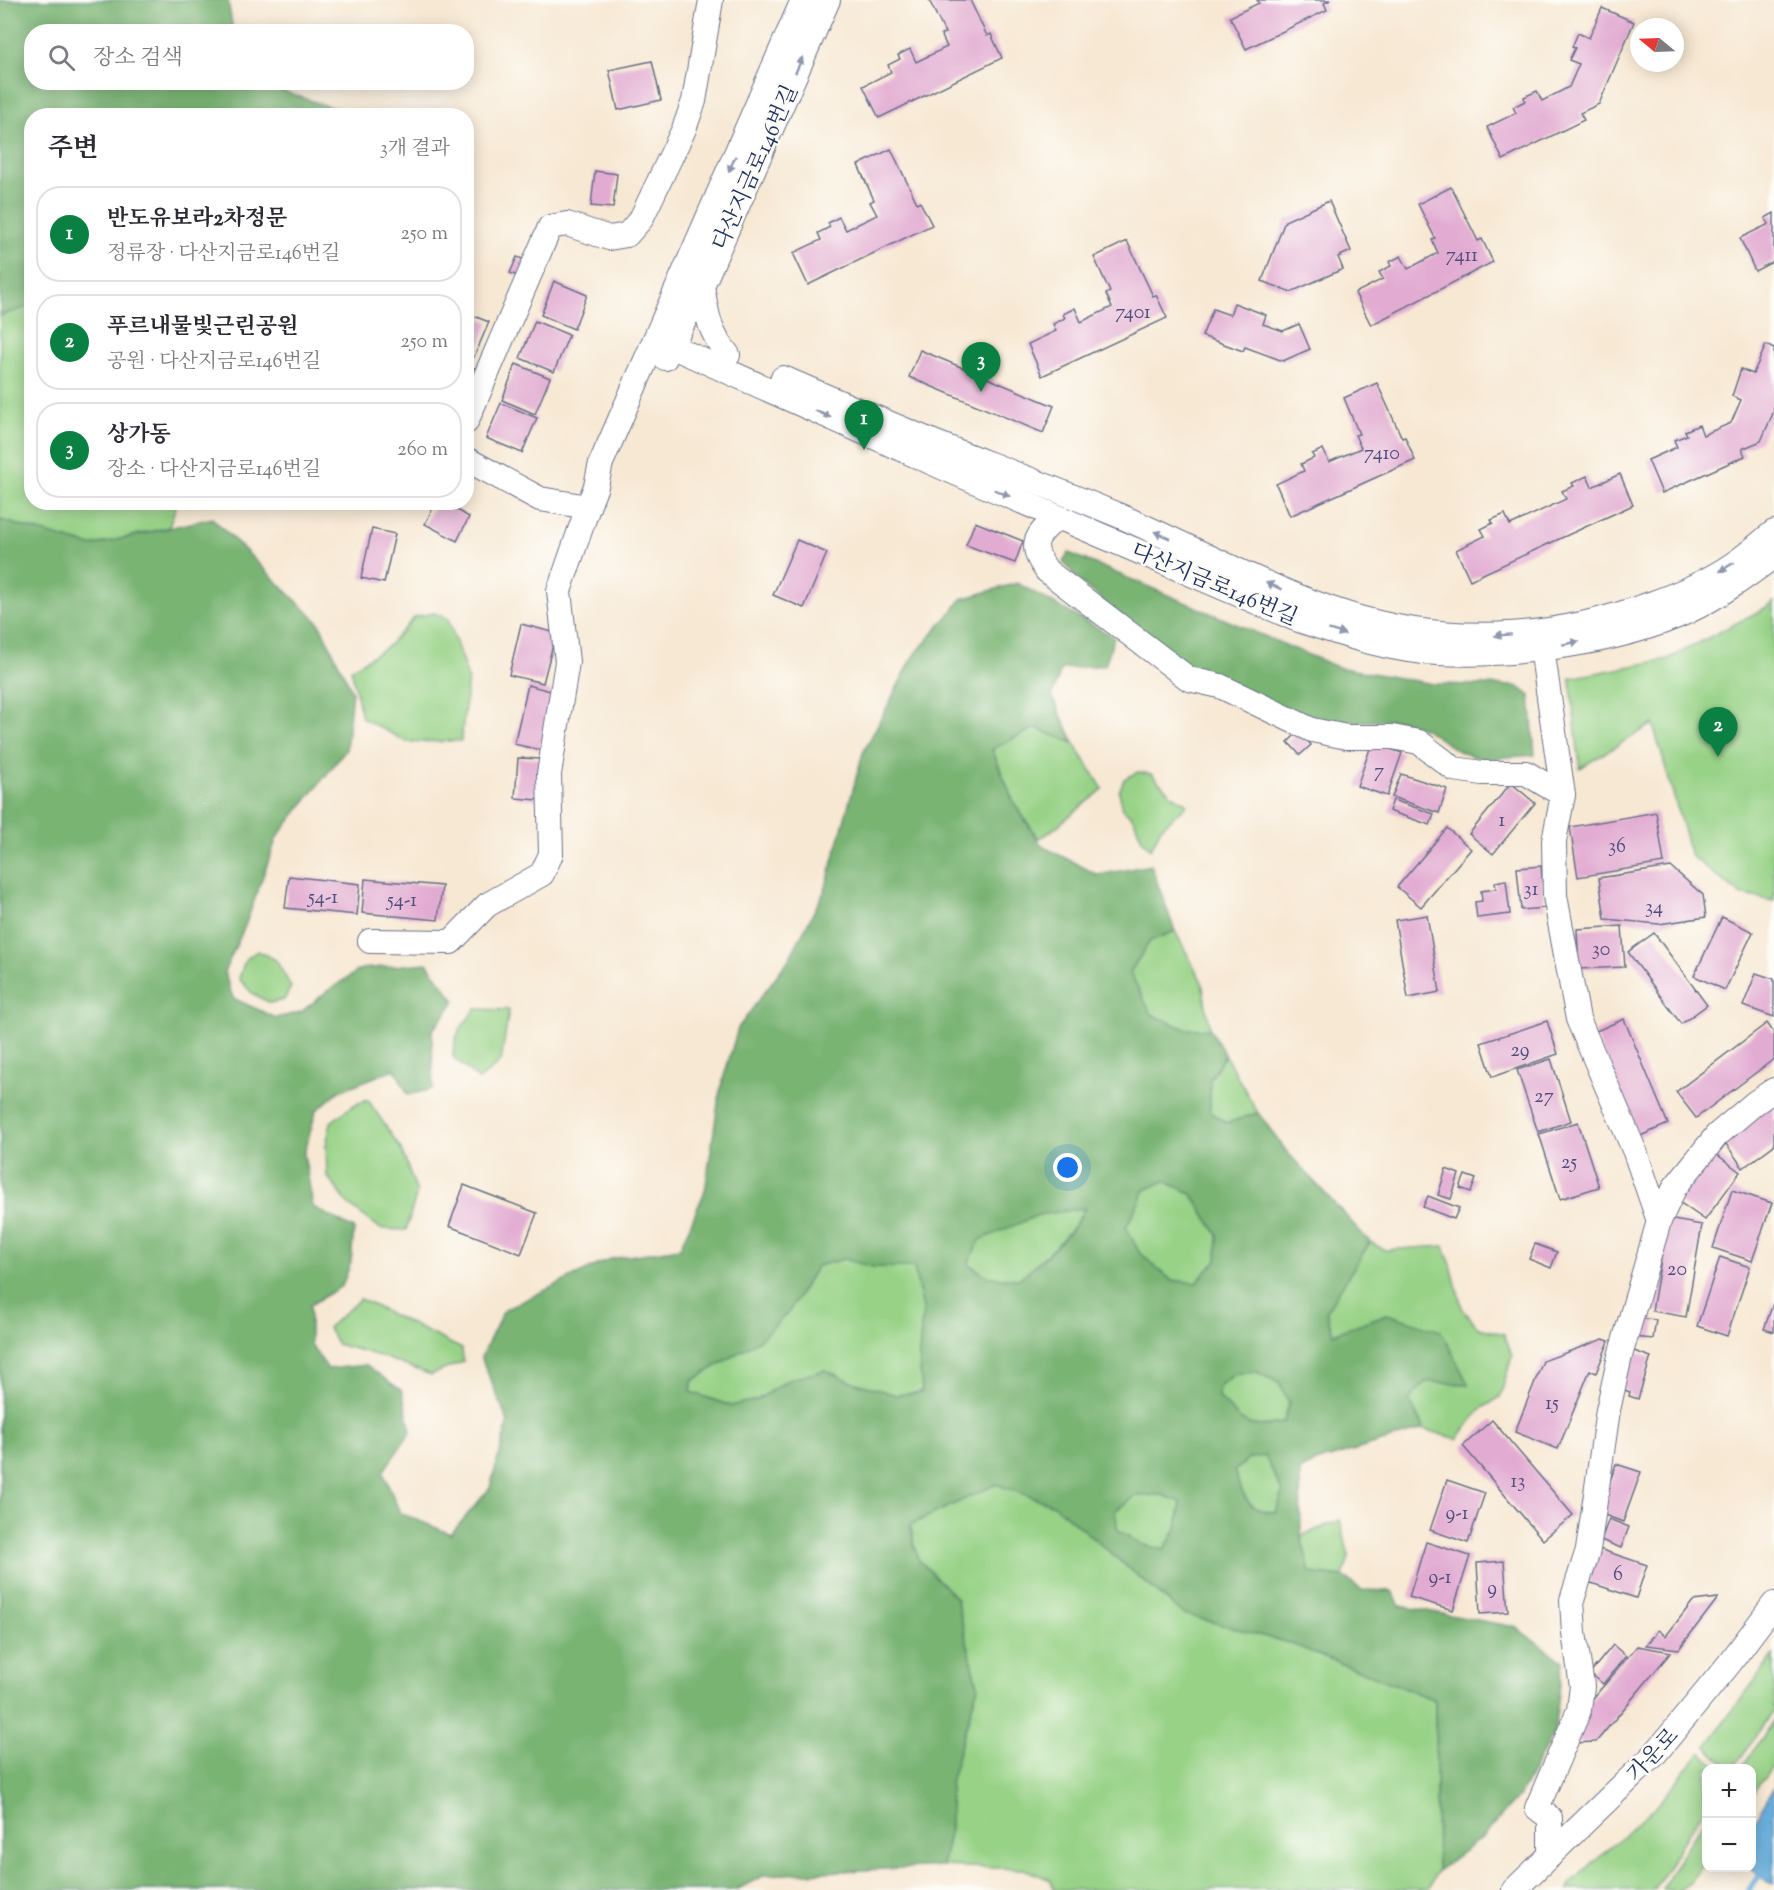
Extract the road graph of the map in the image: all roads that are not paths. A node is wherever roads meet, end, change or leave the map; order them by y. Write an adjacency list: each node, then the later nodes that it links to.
1 (711, 0): 7 (street)
2 (803, 0): 5 (street, 다산지금로146번길, one-way to 5)
3 (828, 0): 4 (street, 다산지금로146번길, one-way to 3)
4 (702, 286): 5 (street, 다산지금로146번길); 6 (street)
5 (667, 336): 6 (street, 다산지금로146번길); 9 (street, 다산지금로146번길); 10 (street, 다산지금로146번길, one-way to 10)
6 (728, 355): 13 (street, 다산지금로146번길, one-way to 6)
7 (474, 403)
8 (474, 463): 9 (street)
9 (592, 496): 15 (street, 다산지금로146번길)
10 (1058, 517): 13 (street, 다산지금로146번길, one-way to 13); 14 (street)
11 (1774, 532): 13 (street, 다산지금로146번길, one-way to 13)
12 (1774, 556): 13 (street, 다산지금로146번길, one-way to 12)
13 (1541, 640): 14 (street)
14 (1563, 795): 17 (street)
15 (370, 941)
16 (1774, 1090): 17 (street)
17 (1659, 1221): 19 (street)
18 (1774, 1604): 19 (street, 가운로)
19 (1550, 1856): 20 (street, 가운로)
20 (1514, 1890)

